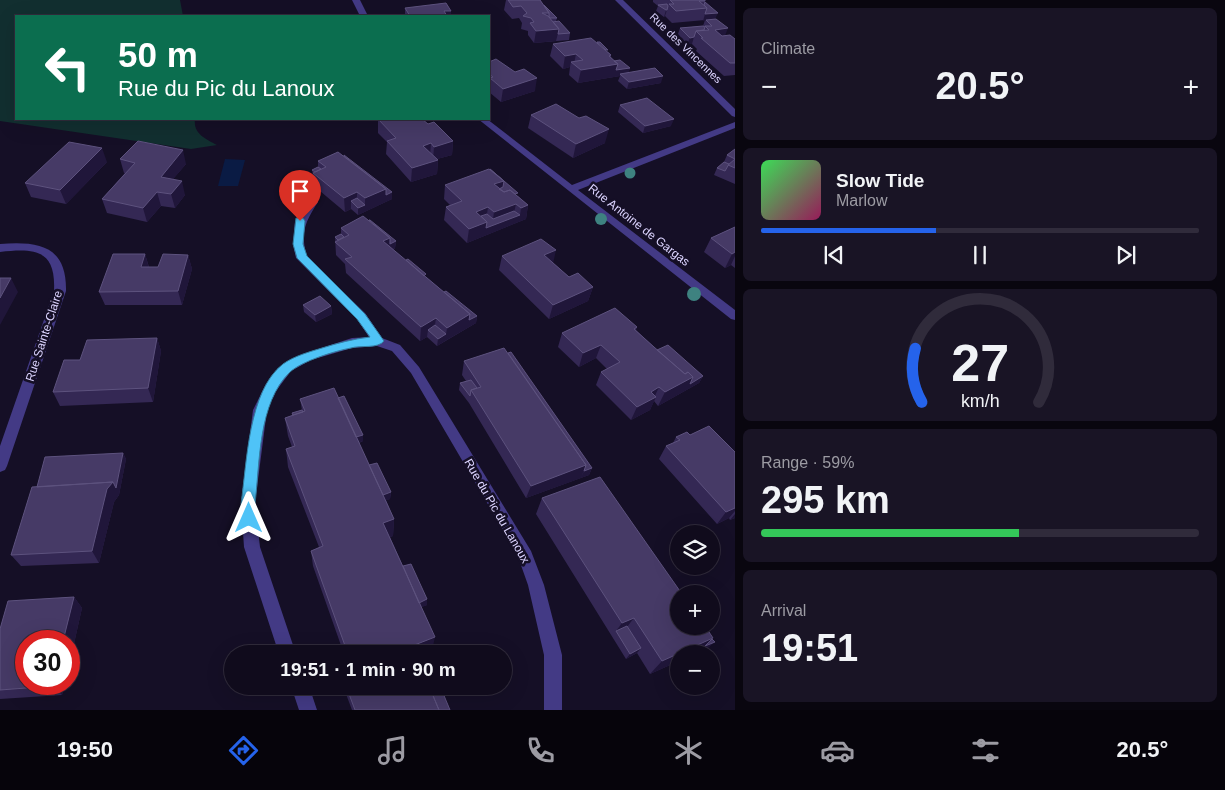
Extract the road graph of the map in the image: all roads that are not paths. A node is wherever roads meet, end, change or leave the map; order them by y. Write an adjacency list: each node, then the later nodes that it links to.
1 (356, 0): 3 (street)
2 (619, 0): 4 (street, Rue des Vincennes)
3 (364, 15)
4 (735, 114)
5 (483, 120): 7 (street)
6 (735, 126): 7 (street, Rue Antoine de Gargas)
7 (571, 189): 10 (street, Rue Antoine de Gargas)
8 (313, 202): 11 (street, Rue du Pic du Lanoux)
9 (0, 248): 12 (street, Rue Sainte-Claire)
10 (735, 316)
11 (378, 341): 13 (street); 16 (street, Rue du Pic du Lanoux)
12 (0, 466)
13 (285, 645)
14 (303, 695): 15 (street)
15 (308, 710)
16 (553, 710)

